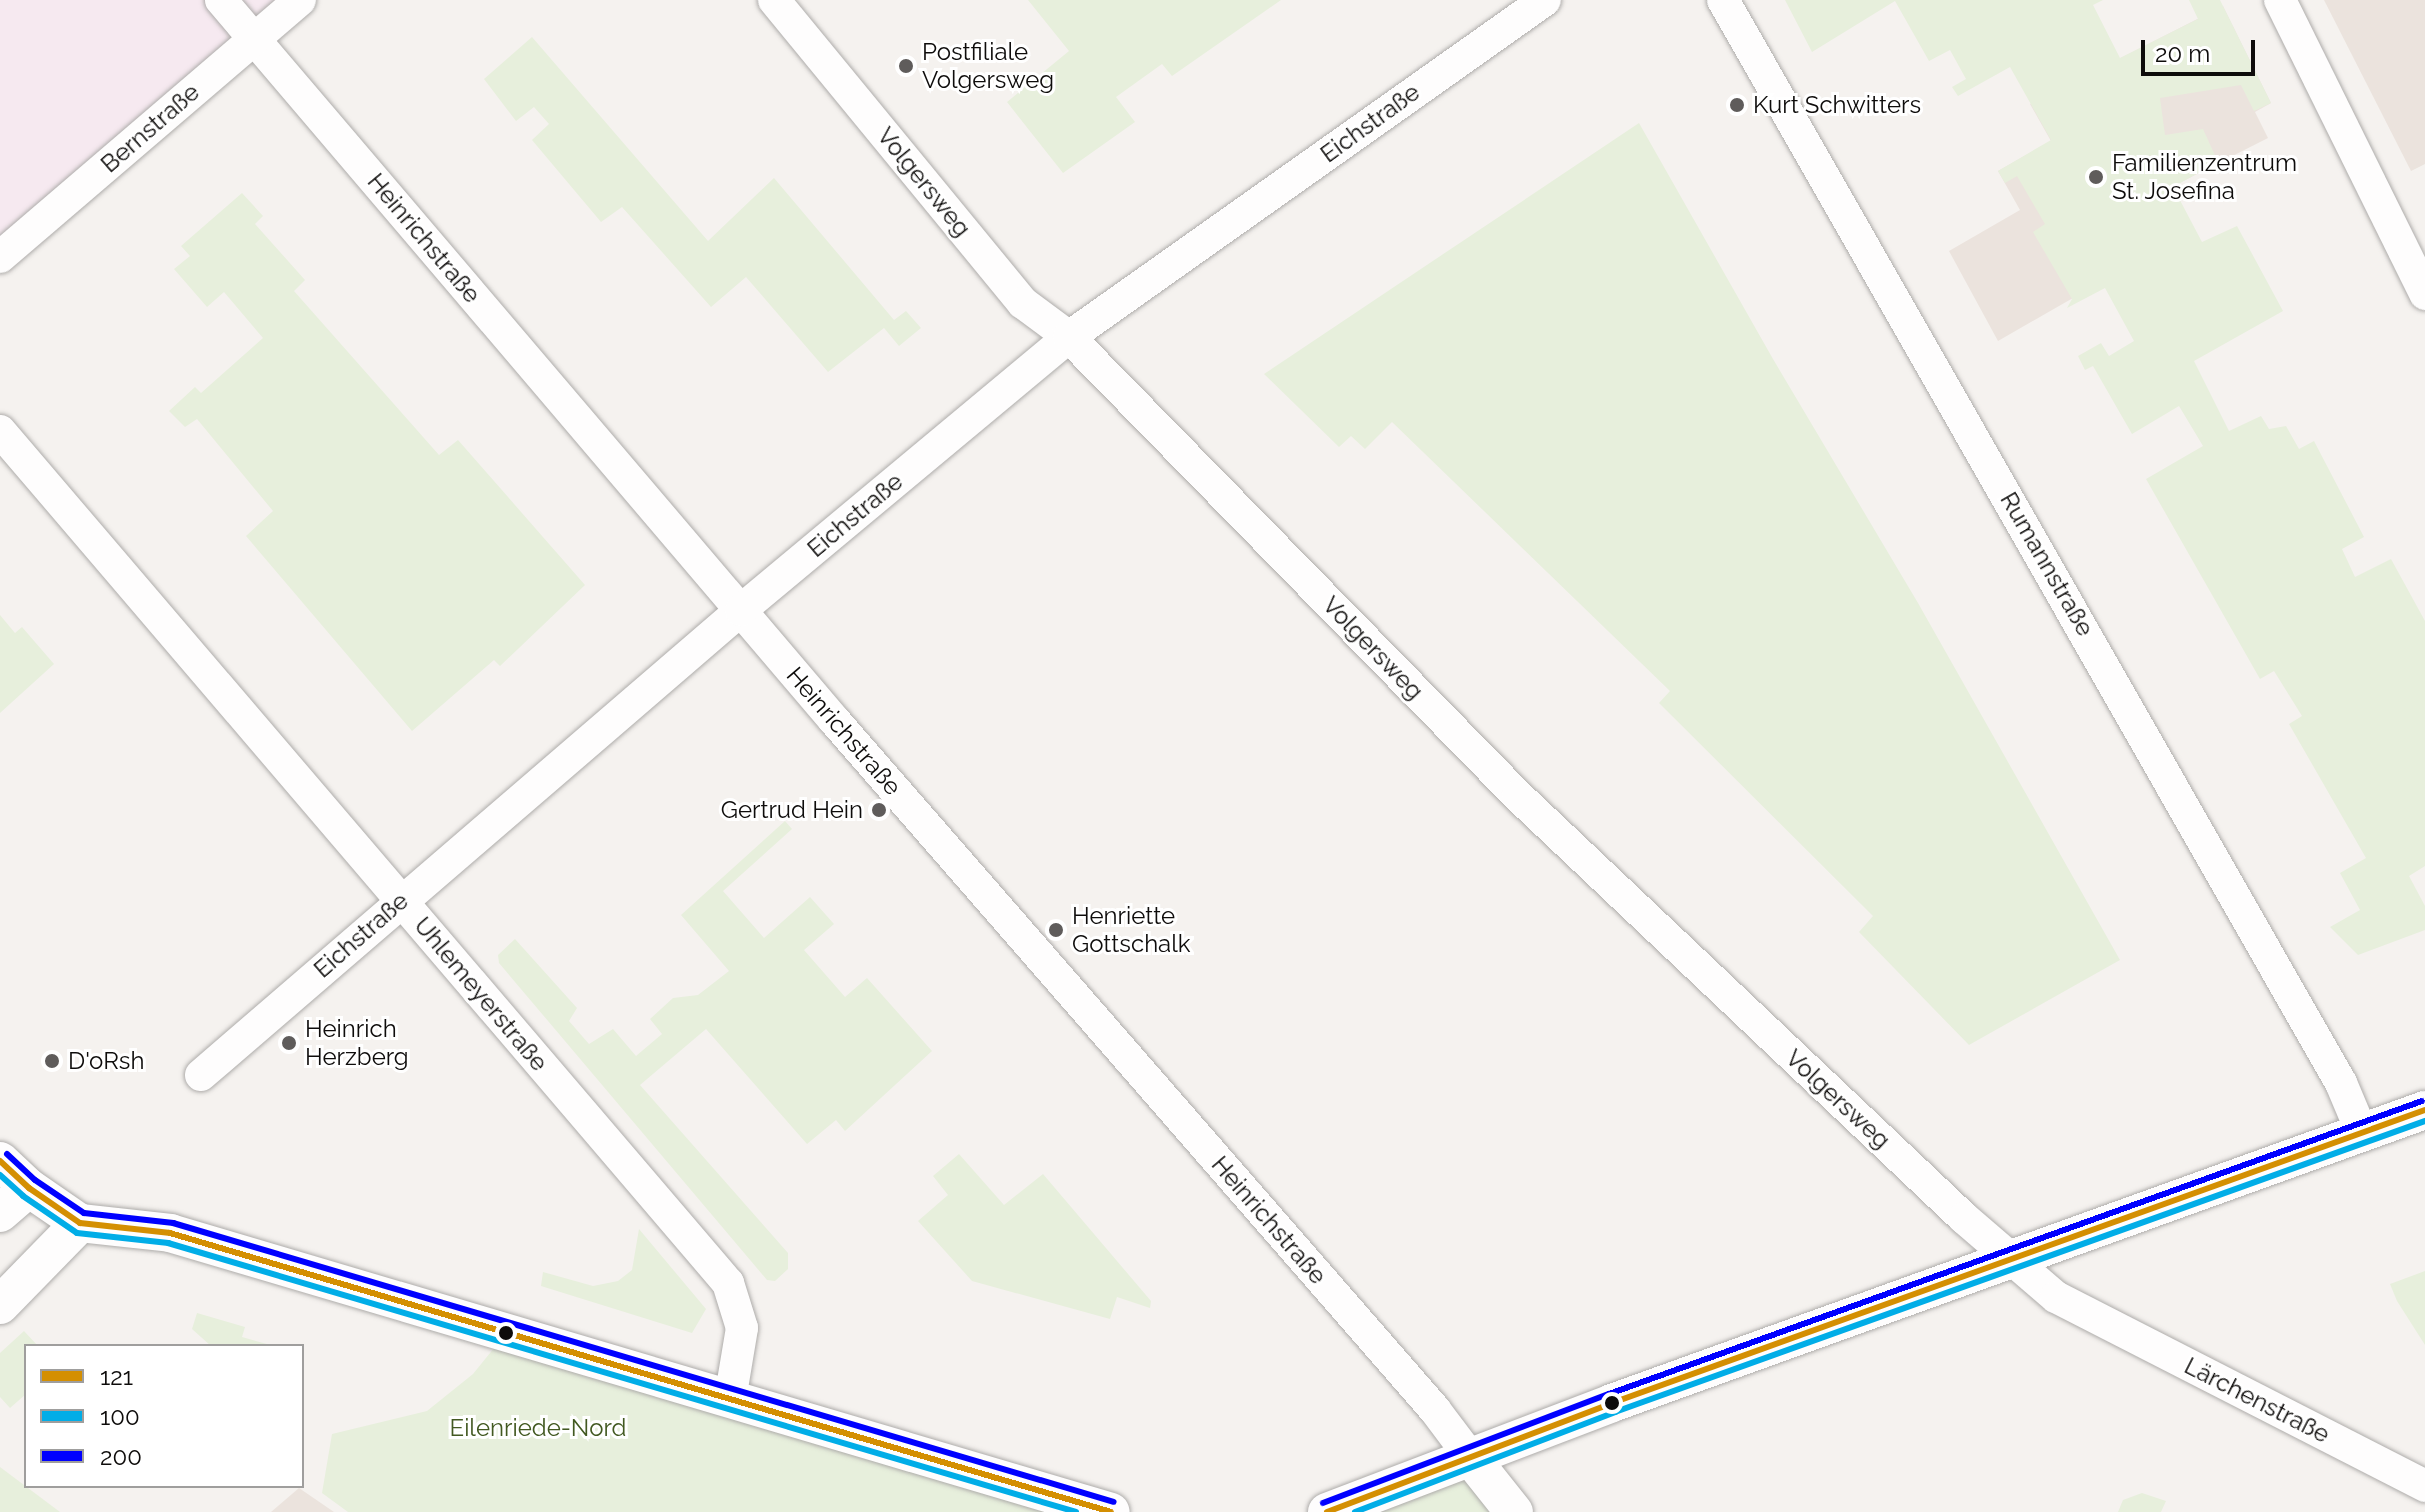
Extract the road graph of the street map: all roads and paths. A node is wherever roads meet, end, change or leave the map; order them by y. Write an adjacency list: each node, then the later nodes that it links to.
1 (221, 0): 7 (street, Heinrichstraße)
2 (300, 0): 7 (street, Bernstraße)
3 (774, 0): 10 (street, Volgersweg)
4 (1545, 0): 10 (street, Eichstraße)
5 (1723, 0): 16 (street, Rumannstraße)
6 (2280, 0): 9 (street)
7 (255, 39): 8 (street, Bernstraße); 12 (street, Heinrichstraße)
8 (0, 257)
9 (2425, 294)
10 (1069, 337): 12 (street, Eichstraße); 21 (street, Volgersweg)
11 (0, 431): 13 (street, Uhlemeyerstraße)
12 (741, 610): 13 (street, Eichstraße); 24 (street, Heinrichstraße)
13 (401, 900): 14 (street, Eichstraße); 23 (street, Uhlemeyerstraße)
14 (201, 1075)
15 (2425, 1110): 16 (street)
16 (2362, 1133): 21 (street)
17 (0, 1161): 18 (street)
18 (29, 1188): 19 (street); 20 (street)
19 (0, 1213)
20 (80, 1223): 22 (street); 23 (street)
21 (2012, 1258): 24 (street); 25 (street, Lärchenstraße)
22 (0, 1305)
23 (730, 1400): 26 (street)
24 (1471, 1458): 27 (street); 28 (street)
25 (2425, 1486)
26 (1111, 1512)
27 (1327, 1512)
28 (1514, 1512)

